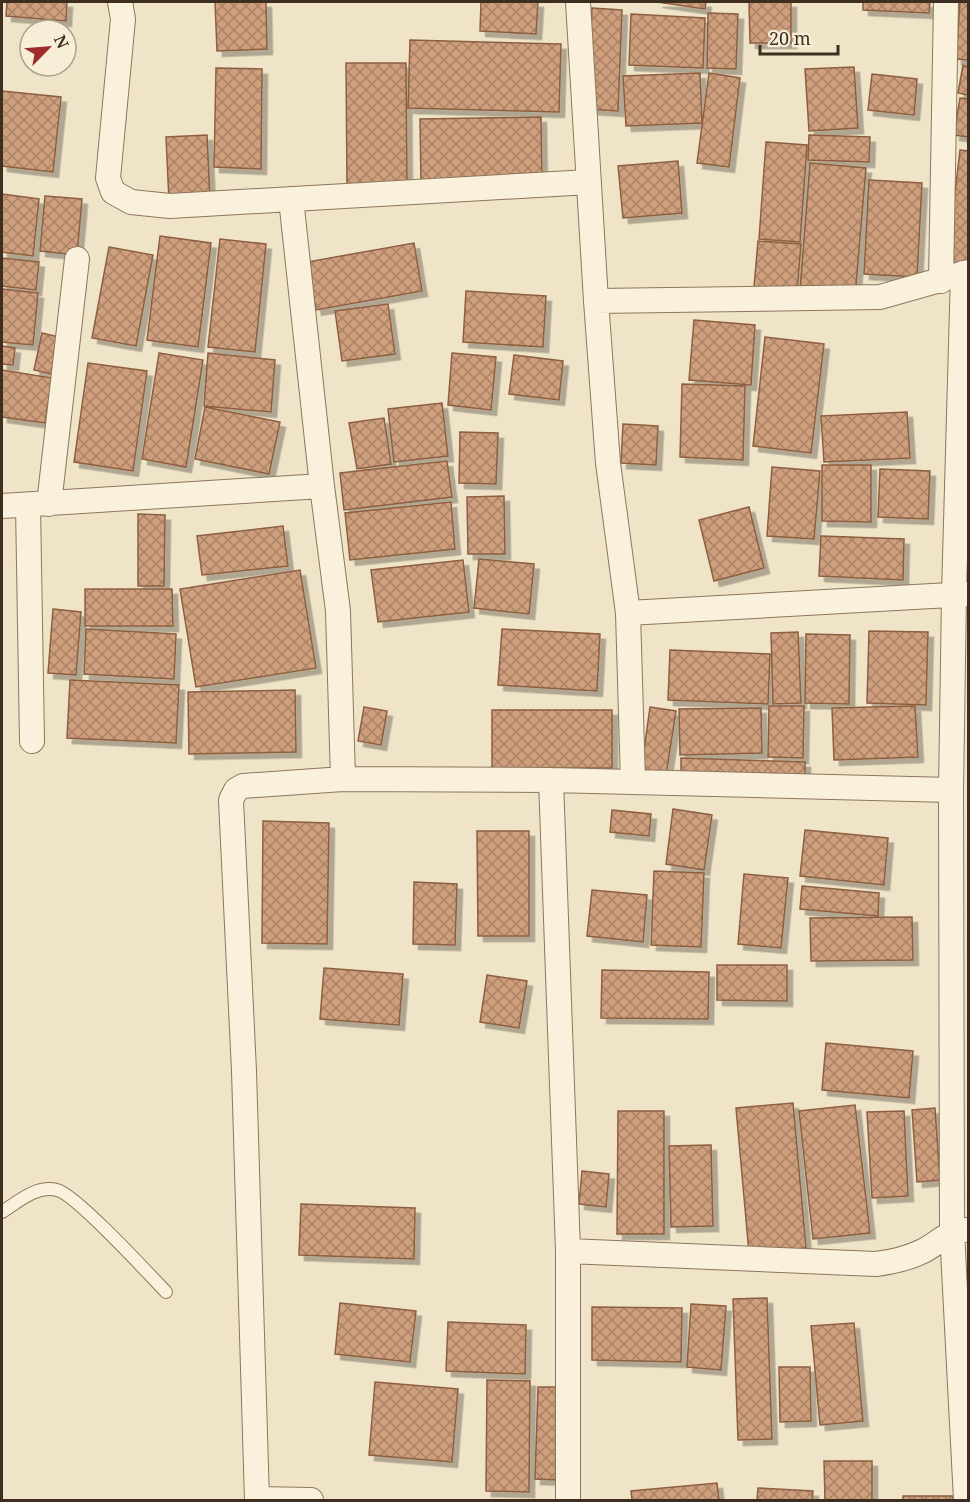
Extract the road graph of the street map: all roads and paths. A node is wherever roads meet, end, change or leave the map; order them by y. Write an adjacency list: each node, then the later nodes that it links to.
1 (120, 2): 5 (street)
2 (578, 2): 4 (street)
3 (946, 2): 7 (street)
4 (589, 182): 5 (street); 8 (street)
5 (291, 199): 9 (street)
6 (77, 259): 10 (street)
7 (958, 275): 8 (street); 12 (street)
8 (596, 301): 13 (street)
9 (322, 486): 10 (street); 15 (street)
10 (39, 505): 11 (street); 14 (street)
11 (2, 506)
12 (961, 594): 13 (street); 18 (street)
13 (628, 613): 17 (street)
14 (32, 741)
15 (343, 779): 16 (street); 24 (street)
16 (551, 780): 17 (street); 22 (street)
17 (633, 782): 18 (street)
18 (951, 790): 19 (street)
19 (960, 914): 21 (street)
20 (2, 1212): 23 (lane)
21 (960, 1231): 22 (street); 27 (street)
22 (568, 1251): 26 (street)
23 (166, 1292)
24 (257, 1500): 25 (street)
25 (311, 1500)
26 (568, 1500)
27 (966, 1500)

